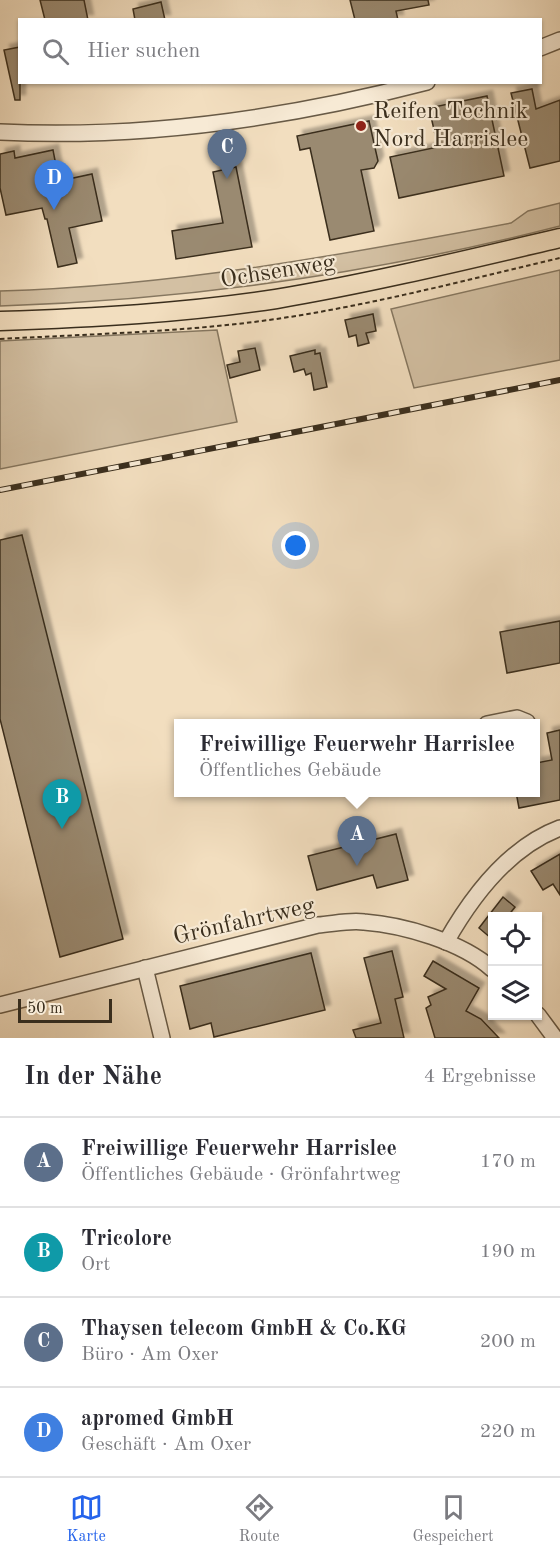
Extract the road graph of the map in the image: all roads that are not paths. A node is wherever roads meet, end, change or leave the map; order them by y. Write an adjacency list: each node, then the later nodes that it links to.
1 (560, 40): 2 (street)
2 (542, 47)
3 (419, 84): 4 (street)
4 (0, 132)
5 (560, 238): 6 (main road, Ochsenweg)
6 (0, 321)
7 (560, 828): 8 (street)
8 (446, 942): 9 (street, Grönfahrtweg); 10 (street, Grönfahrtweg)
9 (488, 967)
10 (145, 968): 11 (street, Grönfahrtweg); 13 (street)
11 (0, 1005)
12 (541, 1020): 14 (street)
13 (162, 1038)
14 (555, 1038)

